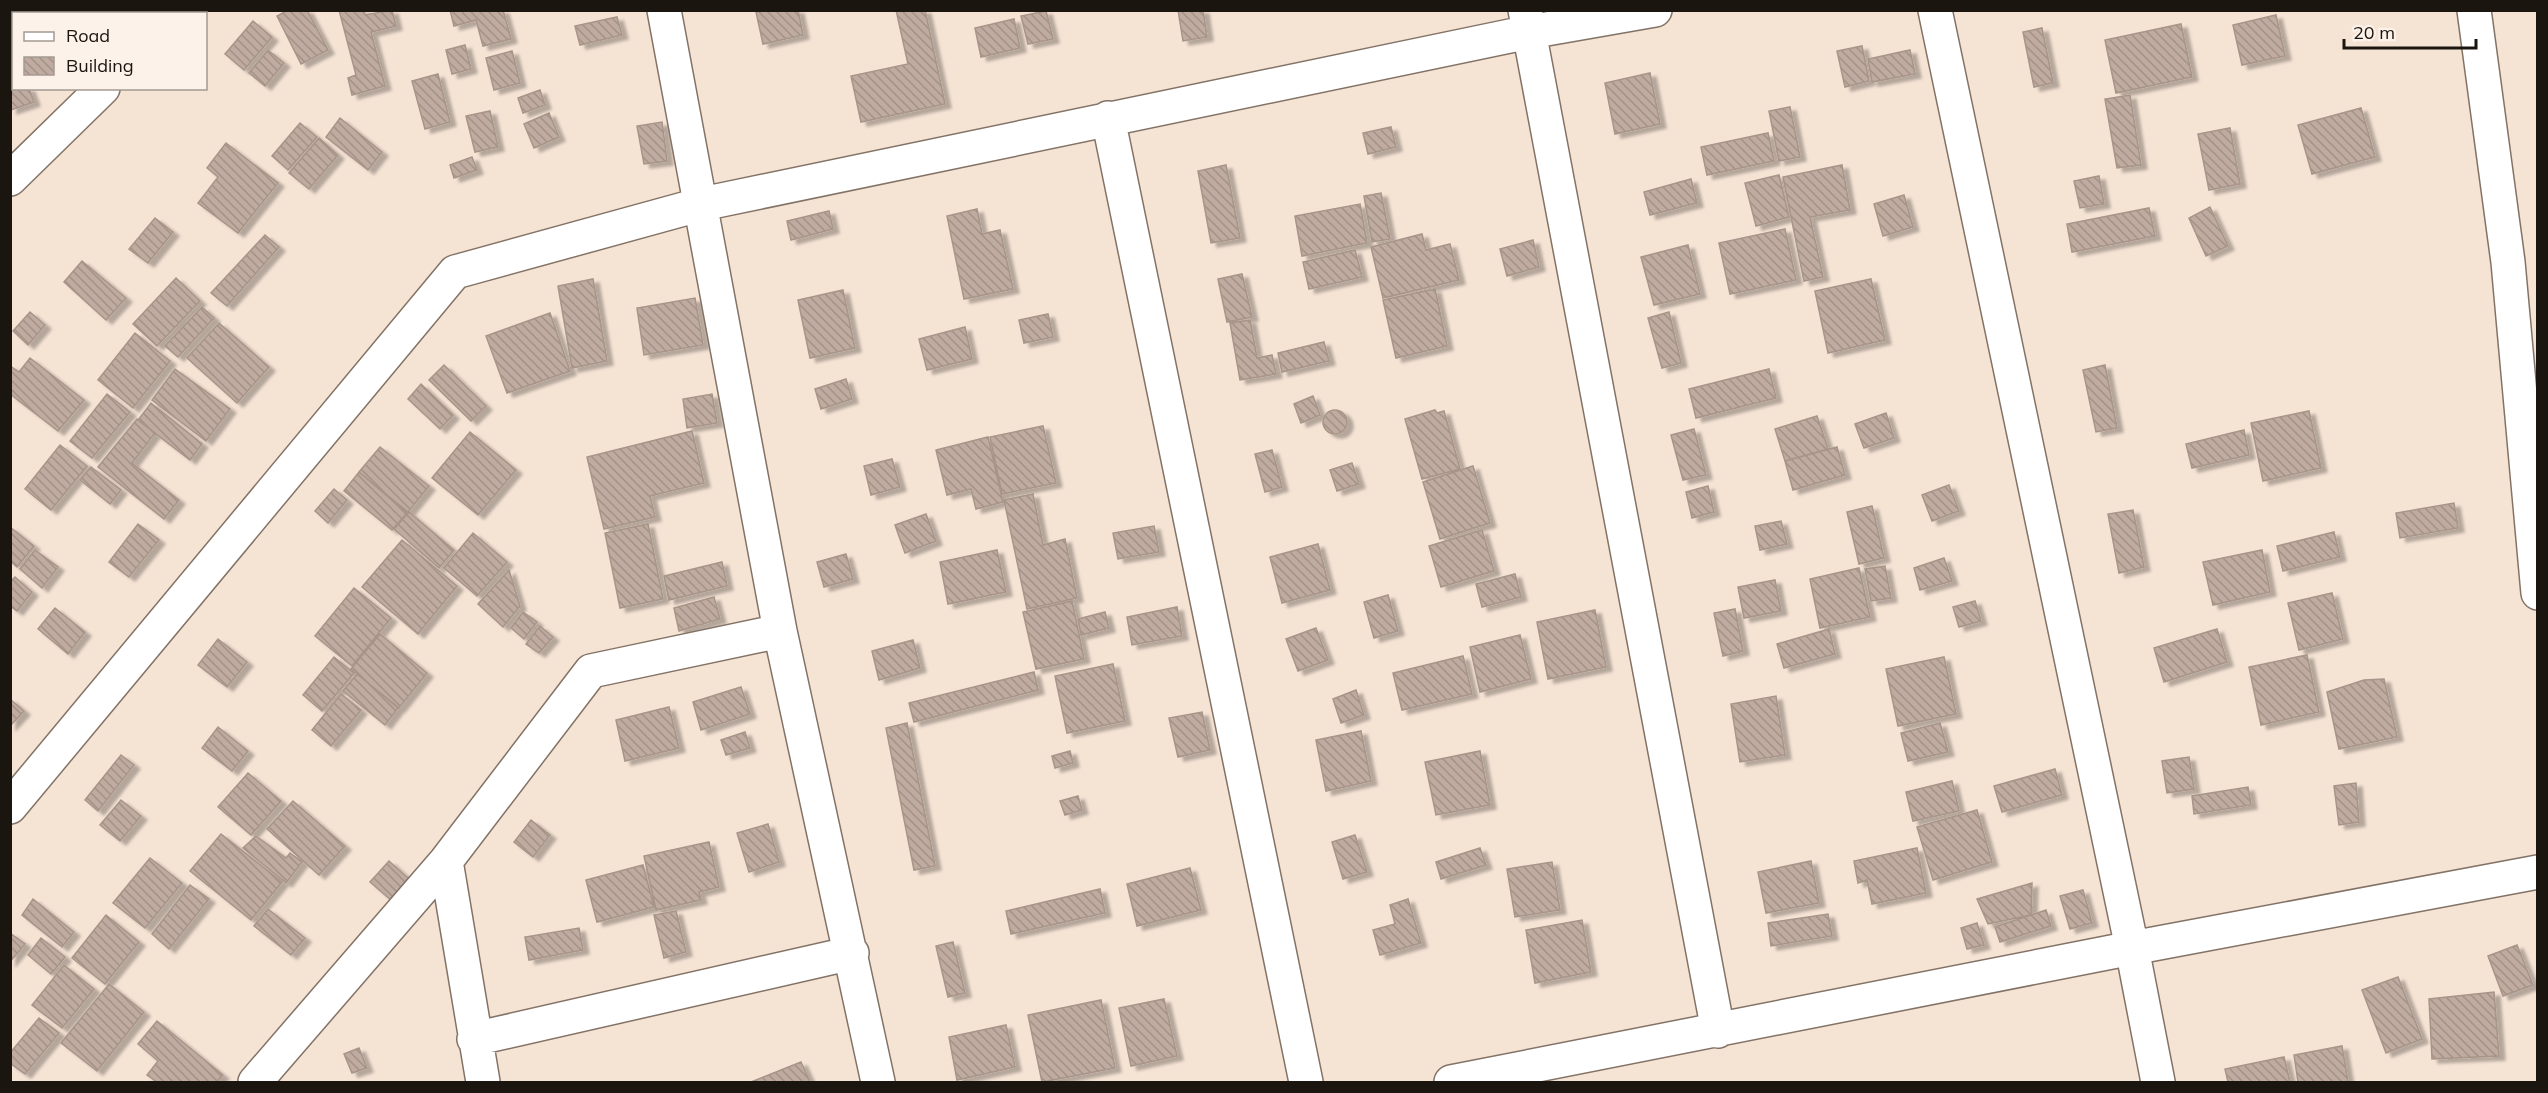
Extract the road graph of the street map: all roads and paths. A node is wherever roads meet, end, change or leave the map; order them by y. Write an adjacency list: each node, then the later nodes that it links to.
1 (664, 10): 9 (street)
2 (1655, 10): 5 (street)
3 (1935, 10): 15 (street)
4 (2474, 10): 10 (street)
5 (1527, 21): 7 (street); 17 (street)
6 (101, 90): 8 (street)
7 (1108, 118): 9 (street); 22 (street)
8 (10, 179)
9 (702, 204): 11 (street); 12 (street)
10 (2538, 593)
11 (780, 632): 13 (street); 16 (street)
12 (10, 807)
13 (446, 861): 18 (street); 19 (street)
14 (2538, 872): 15 (street)
15 (2132, 948): 17 (street); 24 (street)
16 (852, 953): 18 (street); 21 (street)
17 (1718, 1031): 23 (street)
18 (474, 1039): 20 (street)
19 (255, 1083)
20 (483, 1083)
21 (878, 1083)
22 (1306, 1083)
23 (1451, 1083)
24 (2157, 1083)

